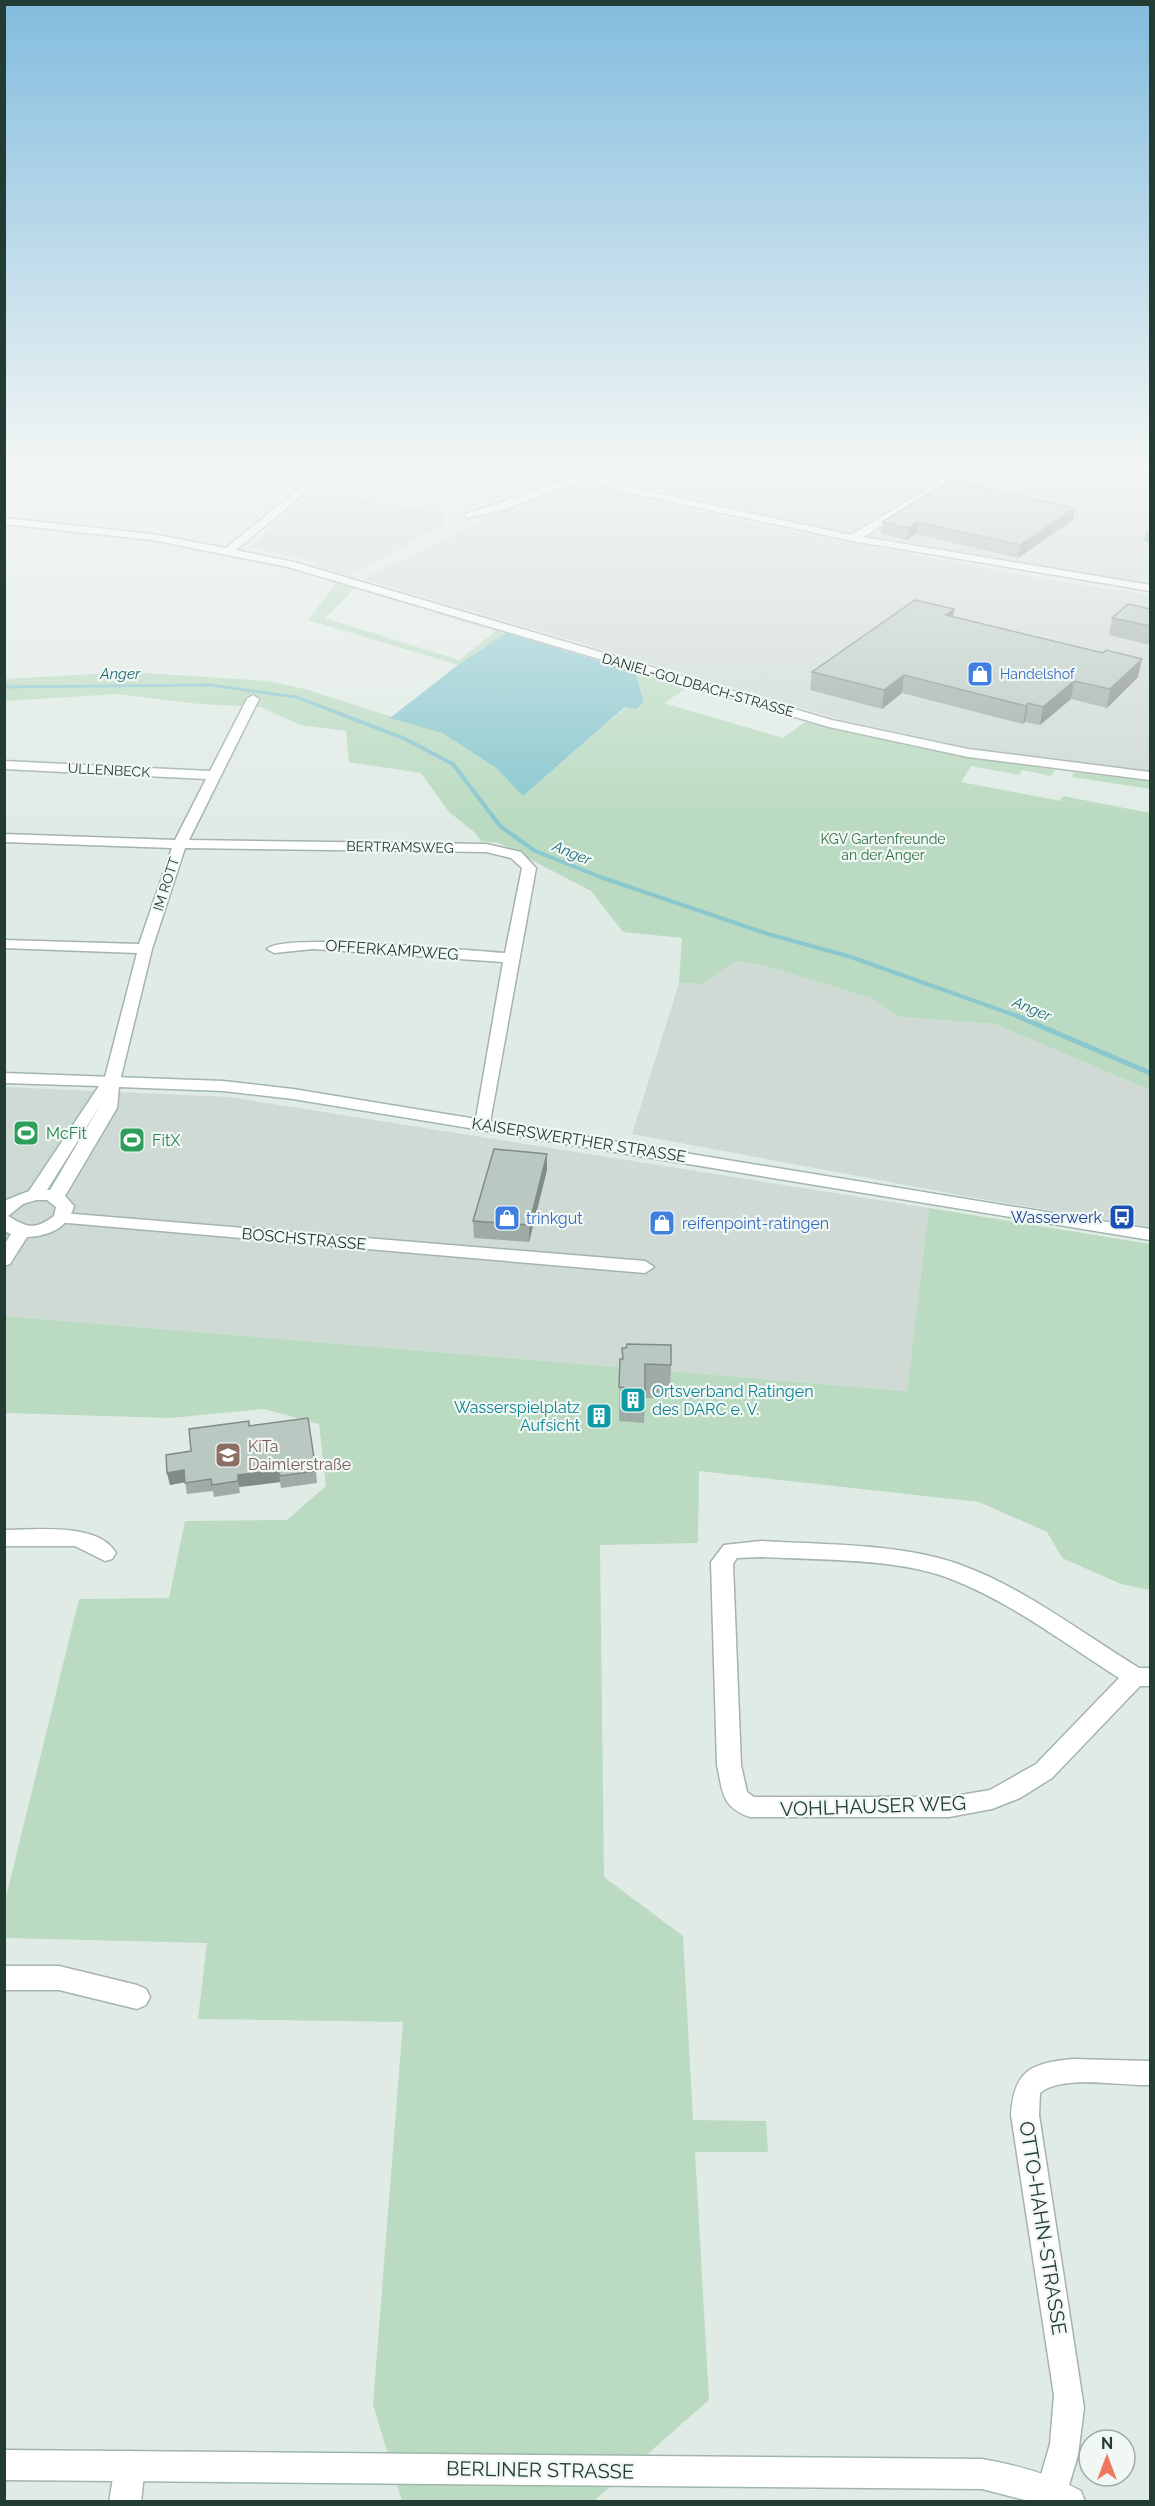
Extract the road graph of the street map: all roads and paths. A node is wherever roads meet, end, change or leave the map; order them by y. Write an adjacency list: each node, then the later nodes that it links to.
1 (371, 586): 5 (street, DANIEL-GOLDBACH-STRASSE)
2 (253, 699): 4 (street, IM ROTT)
3 (4, 765): 4 (street, ULLENBECK)
4 (214, 775): 7 (street, IM ROTT)
5 (1150, 776)
6 (4, 838): 7 (street, BERTRAMSWEG)
7 (180, 844): 9 (street, IM ROTT); 11 (street, BERTRAMSWEG)
8 (4, 944): 9 (street)
9 (144, 949): 13 (street, IM ROTT)
10 (274, 949): 11 (street, OFFERKAMPWEG)
11 (511, 958): 14 (street, BERTRAMSWEG)
12 (4, 1078): 13 (street, KAISERSWERTHER STRASSE)
13 (112, 1081): 14 (street, KAISERSWERTHER STRASSE); 15 (street); 16 (street, IM ROTT)
14 (483, 1124): 21 (street, KAISERSWERTHER STRASSE)
15 (35, 1195): 16 (street); 17 (street)
16 (55, 1197): 18 (street)
17 (4, 1212)
18 (62, 1218): 20 (street); 23 (street, BOSCHSTRASSE)
19 (4, 1221): 20 (street)
20 (22, 1231): 22 (street)
21 (1150, 1235)
22 (4, 1260)
23 (645, 1267)
24 (4, 1538): 25 (street)
25 (105, 1553)
26 (1143, 1677): 26 (street, VOHLHAUSER WEG)
27 (4, 1978): 28 (street)
28 (137, 1997)
29 (1150, 2073): 32 (street, OTTO-HAHN-STRASSE)
30 (4, 2465): 31 (street, BERLINER STRASSE)
31 (130, 2466): 32 (street, BERLINER STRASSE); 33 (street)
32 (1061, 2497)
33 (125, 2502)

